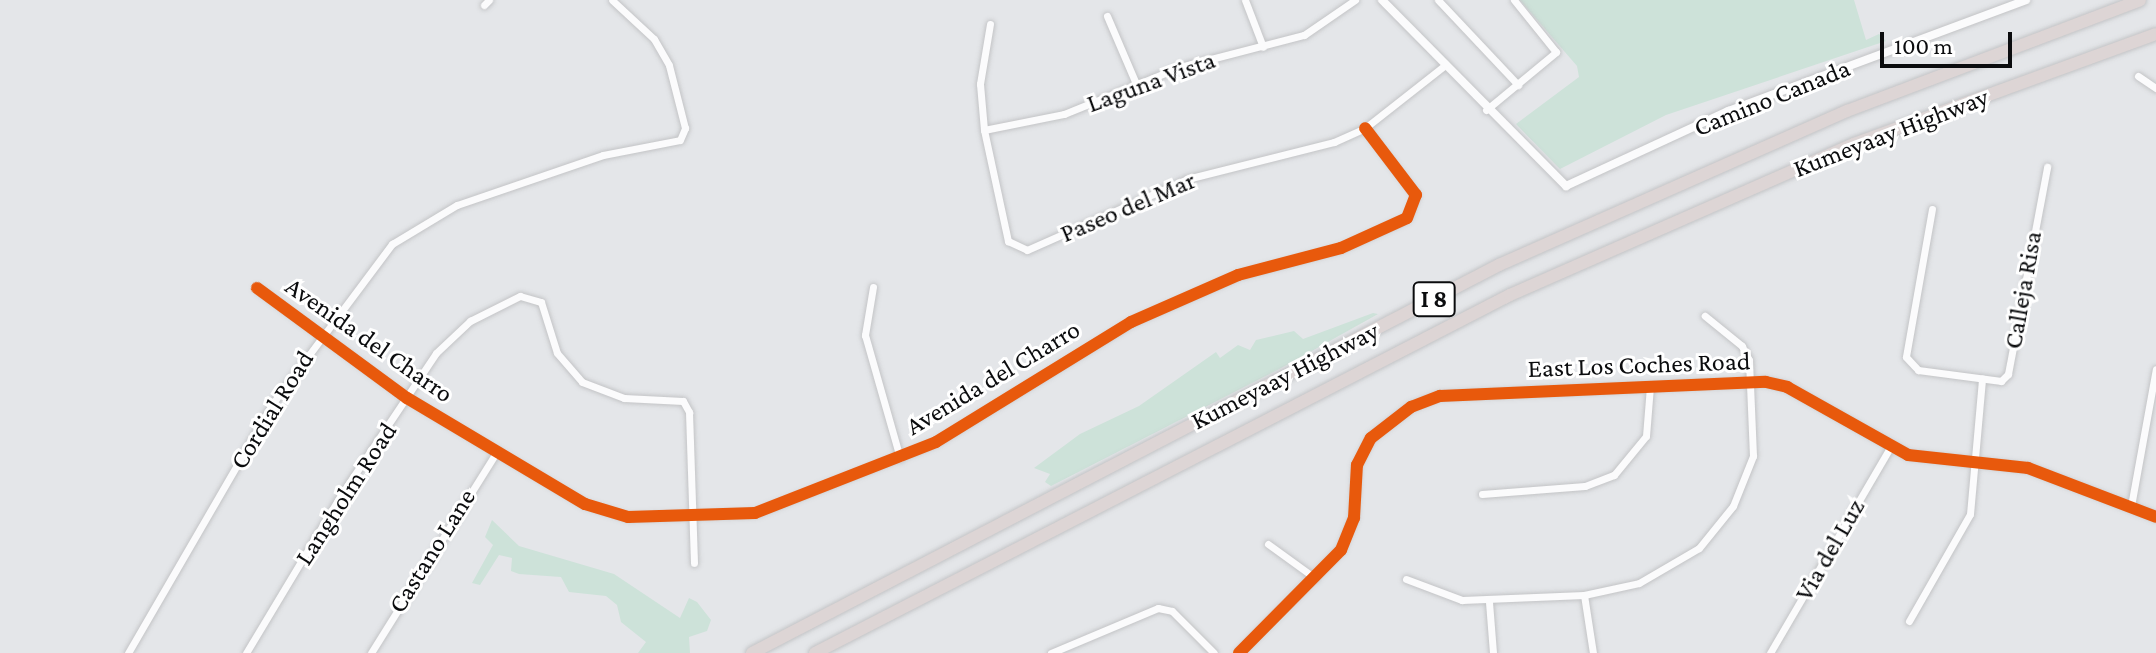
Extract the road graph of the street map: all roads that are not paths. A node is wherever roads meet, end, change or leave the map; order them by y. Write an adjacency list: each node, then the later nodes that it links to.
1 (612, 0): 26 (street, Cordial Road)
2 (1245, 0): 12 (street)
3 (1355, 0): 12 (street, Laguna Vista)
4 (1382, 0): 13 (street)
5 (1438, 0): 15 (street)
6 (1514, 0): 15 (street)
7 (2026, 0): 18 (street, Camino Canada)
8 (2140, 0): 51 (highway, Kumeyaay Highway / I 8)
9 (1107, 16): 16 (street)
10 (990, 24): 20 (street, Paseo del Mar)
11 (2156, 34): 52 (highway, Kumeyaay Highway / I 8)
12 (1263, 47): 16 (street, Laguna Vista)
13 (1445, 65): 18 (street); 19 (street, Paseo del Mar)
14 (2138, 76): 17 (street)
15 (1518, 85): 18 (street)
16 (1137, 86): 20 (street, Laguna Vista)
17 (2156, 88)
18 (1486, 110)
19 (1365, 128): 20 (street, Paseo del Mar); 35 (street, Avenida del Charro)
20 (984, 130)
21 (2047, 167): 28 (street, Calleja Risa)
22 (1932, 209): 28 (street)
23 (873, 287): 35 (street)
24 (257, 288): 26 (street, Avenida del Charro)
25 (1705, 316): 29 (street)
26 (319, 336): 31 (street, Avenida del Charro); 48 (street, Cordial Road)
27 (2156, 369): 32 (street)
28 (1982, 379): 36 (street, Calleja Risa)
29 (1754, 380): 30 (street, East Los Coches Road); 33 (street, East Los Coches Road); 45 (street)
30 (1650, 386): 37 (street); 43 (street, East Los Coches Road)
31 (407, 398): 34 (street, Avenida del Charro); 39 (street, Langholm Road); 49 (street, Langholm Road)
32 (2152, 424): 38 (street)
33 (1890, 448): 36 (street, East Los Coches Road); 58 (street, Via del Luz)
34 (497, 451): 39 (street, Avenida del Charro); 50 (street, Castano Lane)
35 (900, 458): 39 (street, Avenida del Charro)
36 (1975, 461): 38 (street, East Los Coches Road); 47 (street, Calleja Risa)
37 (1482, 494)
38 (2131, 506): 40 (street, East Los Coches Road)
39 (693, 516): 42 (street)
40 (2156, 517)
41 (1268, 544): 43 (street)
42 (694, 563)
43 (1315, 578): 55 (street, East Los Coches Road)
44 (1406, 579): 46 (street)
45 (1584, 595): 46 (street); 57 (street)
46 (1489, 602): 56 (street)
47 (1909, 621)
48 (128, 653)
49 (246, 653)
50 (371, 653)
51 (752, 653)
52 (815, 653)
53 (1051, 653): 54 (street)
54 (1214, 653)
55 (1239, 653)
56 (1493, 653)
57 (1593, 653)
58 (1770, 653)

